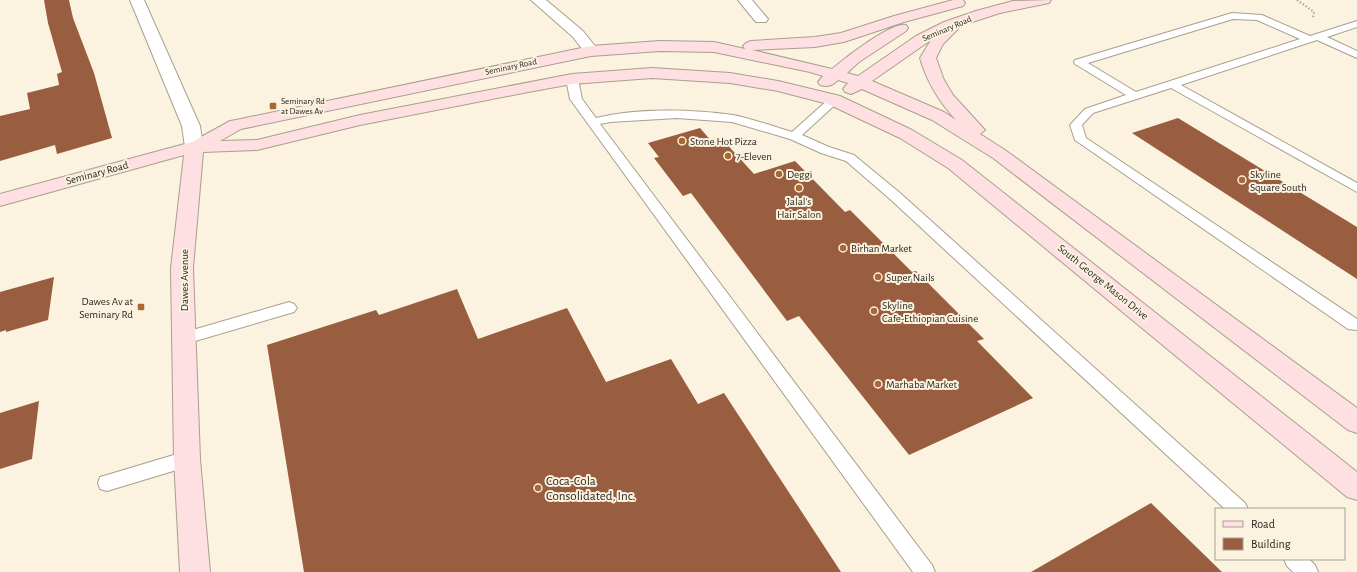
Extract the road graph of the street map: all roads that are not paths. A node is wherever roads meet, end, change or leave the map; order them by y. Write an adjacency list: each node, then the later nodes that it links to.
1 (137, 0): 22 (street, Dawes Avenue)
2 (538, 0): 11 (street)
3 (745, 0): 6 (street)
4 (1044, 0): 7 (main road, Seminary Road)
5 (962, 1): 10 (main road); 13 (main road, Seminary Road)
6 (761, 19)
7 (957, 23): 15 (main road, Seminary Road); 23 (main road)
8 (1357, 24): 9 (lane)
9 (1314, 38): 12 (lane); 16 (lane); 18 (lane)
10 (714, 47): 11 (main road, Seminary Road); 13 (main road, Seminary Road)
11 (591, 51): 22 (main road, Seminary Road)
12 (1357, 55)
13 (834, 74): 15 (main road, Seminary Road); 17 (main road, Seminary Road)
14 (572, 78): 17 (main road, Seminary Road); 20 (lane); 22 (main road, Seminary Road)
15 (861, 82): 19 (main road, Seminary Road); 23 (main road)
16 (1172, 84): 18 (lane); 24 (lane)
17 (811, 95): 19 (main road, Seminary Road)
18 (1135, 96): 27 (lane)
19 (834, 100): 21 (lane); 32 (main road, South George Mason Drive)
20 (593, 122): 21 (lane); 36 (lane)
21 (794, 136): 33 (lane)
22 (194, 147): 25 (main road, Seminary Road); 28 (main road, Dawes Avenue)
23 (999, 154): 29 (main road)
24 (1357, 188)
25 (0, 200)
26 (289, 308): 28 (lane)
27 (1354, 325)
28 (185, 338): 30 (main road, Dawes Avenue)
29 (1357, 422)
30 (187, 459): 31 (lane); 35 (main road, Dawes Avenue)
31 (106, 483)
32 (1357, 488)
33 (1237, 508)
34 (1295, 560): 37 (lane)
35 (195, 572)
36 (924, 572)
37 (1308, 572)

